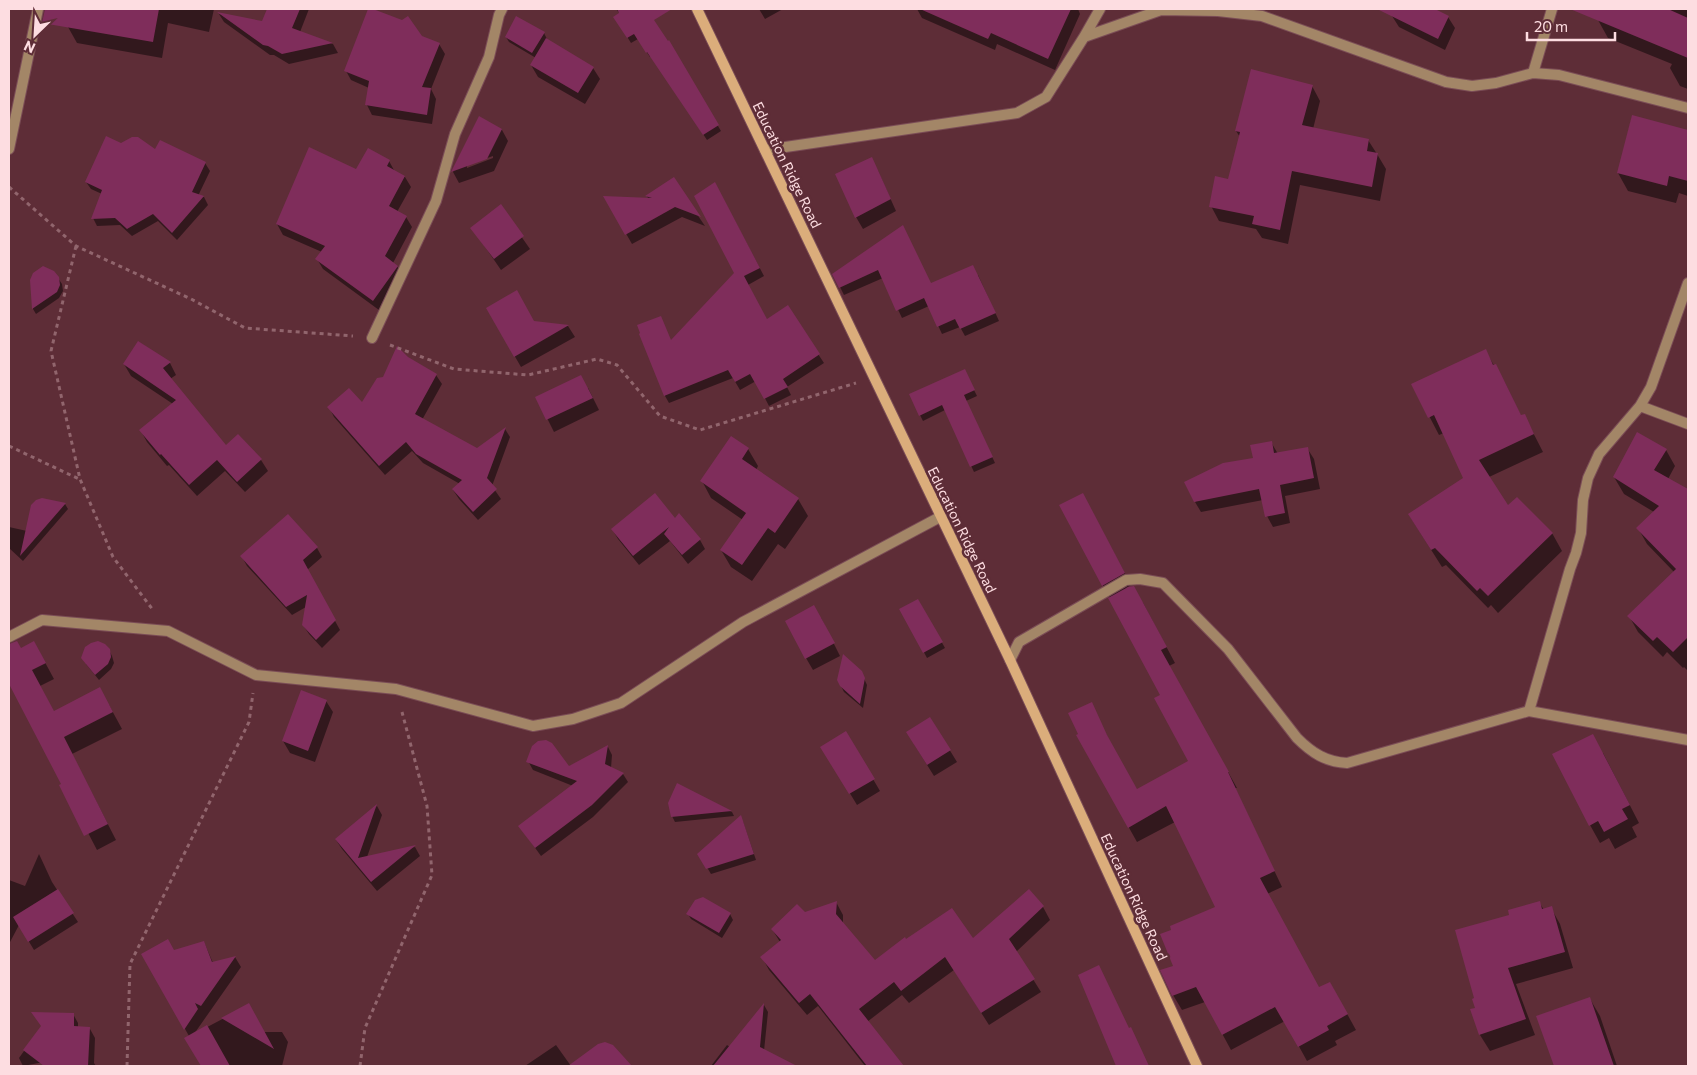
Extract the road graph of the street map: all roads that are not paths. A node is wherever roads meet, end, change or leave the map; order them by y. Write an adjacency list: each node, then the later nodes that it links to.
1 (38, 9): 9 (street)
2 (502, 9): 12 (street)
3 (697, 9): 10 (main road, Education Ridge Road)
4 (1100, 9): 6 (street)
5 (1552, 9): 7 (street)
6 (1084, 37): 7 (street); 10 (street)
7 (1533, 73): 8 (street)
8 (1688, 108)
9 (9, 149)
10 (764, 150): 15 (main road, Education Ridge Road)
11 (1688, 283): 13 (street)
12 (372, 338)
13 (1640, 406): 14 (street); 18 (street)
14 (1688, 424)
15 (940, 517): 16 (street); 17 (main road, Education Ridge Road)
16 (9, 637)
17 (1010, 660): 18 (street); 20 (main road, Education Ridge Road)
18 (1529, 711): 19 (street)
19 (1688, 740)
20 (1197, 1066)

